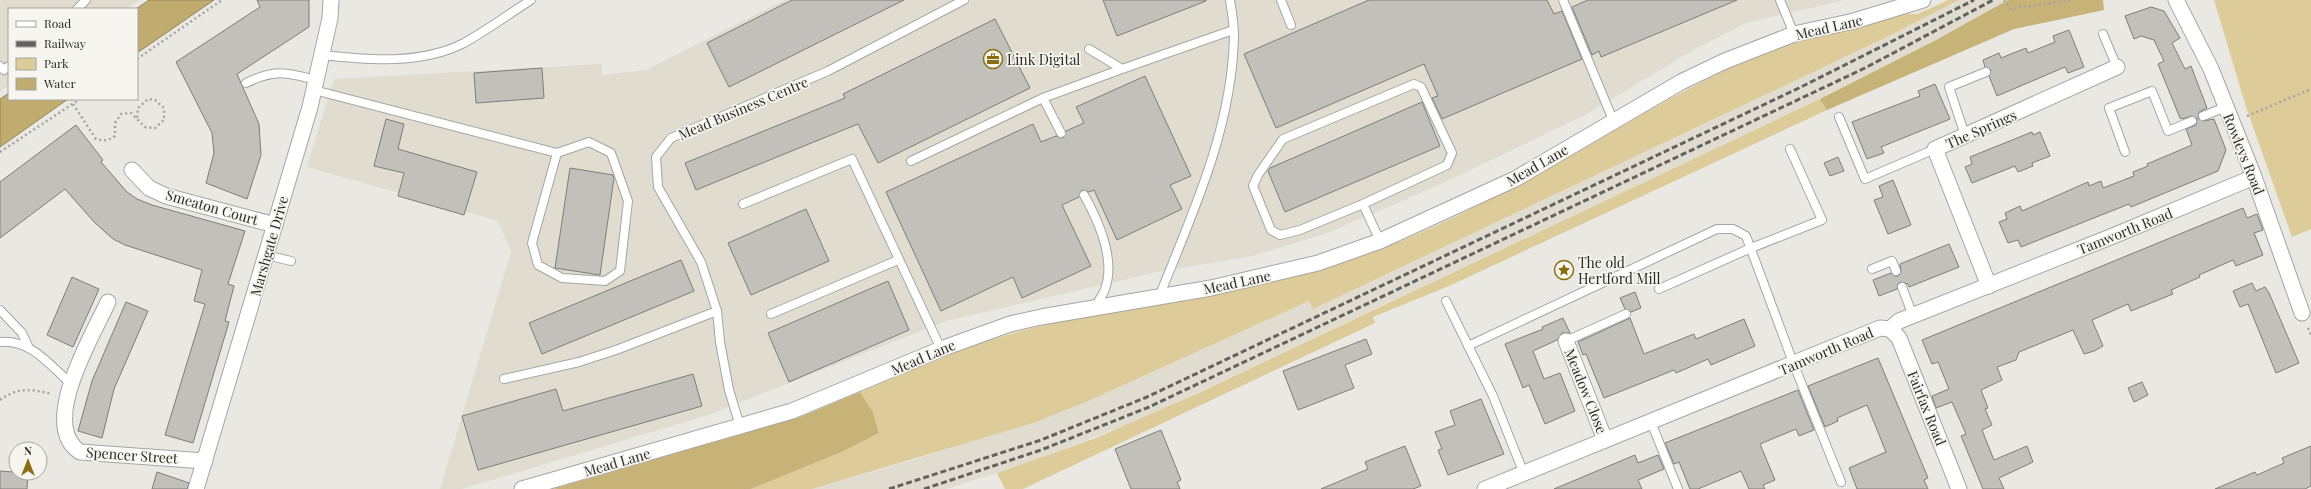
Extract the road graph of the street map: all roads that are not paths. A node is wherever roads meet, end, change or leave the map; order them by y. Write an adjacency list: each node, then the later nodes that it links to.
1 (86, 0): 11 (lane)
2 (331, 0): 17 (street, Marshgate Drive)
3 (531, 0): 17 (lane)
4 (964, 0): 59 (lane, Mead Business Centre)
5 (1230, 0): 13 (lane)
6 (1281, 0): 12 (lane)
7 (1562, 0): 29 (lane)
8 (1780, 0): 14 (lane)
9 (1924, 0): 14 (street, Mead Lane)
10 (2176, 0): 26 (street, Rowleys Road)
11 (78, 8)
12 (1292, 25)
13 (1233, 30): 21 (lane); 54 (lane)
14 (1794, 34): 29 (street, Mead Lane)
15 (2103, 34): 20 (lane)
16 (1089, 49): 21 (lane)
17 (322, 55): 24 (street, Marshgate Drive)
18 (0, 66): 19 (lane)
19 (8, 67)
20 (2117, 67): 32 (street, The Springs)
21 (1122, 69): 25 (lane)
22 (1986, 72): 32 (lane)
23 (246, 83): 24 (lane)
24 (315, 85): 36 (lane); 43 (street, Marshgate Drive)
25 (1043, 98): 31 (lane); 37 (lane)
26 (2226, 107): 27 (lane); 39 (street, Rowleys Road)
27 (2203, 116)
28 (1839, 117): 34 (lane)
29 (1613, 120): 44 (street, Mead Lane)
30 (2192, 121): 35 (lane)
31 (1062, 133)
32 (1965, 135): 34 (street, The Springs)
33 (1790, 149): 45 (lane)
34 (1935, 149): 51 (street, The Springs)
35 (2125, 152)
36 (557, 153): 36 (lane)
37 (911, 160)
38 (132, 170): 43 (street, Smeaton Court)
39 (2254, 178): 51 (street, Tamworth Road); 60 (street, Rowleys Road)
40 (1084, 195): 57 (lane)
41 (743, 204): 47 (lane)
42 (1363, 204): 42 (lane); 44 (lane)
43 (275, 225): 46 (street, Marshgate Drive)
44 (1380, 241): 54 (street, Mead Lane)
45 (1751, 248): 53 (lane); 68 (lane); 70 (lane)
46 (266, 255): 48 (lane); 76 (street, Marshgate Drive)
47 (898, 260): 61 (lane); 69 (lane)
48 (291, 261)
49 (1872, 269): 50 (lane)
50 (1896, 271)
51 (1989, 286): 63 (street, Tamworth Road)
52 (1902, 287): 63 (lane)
53 (1659, 289)
54 (1159, 297): 57 (street, Mead Lane)
55 (1446, 301): 68 (lane)
56 (108, 302): 72 (street, Spencer Street)
57 (1094, 307): 69 (street, Mead Lane)
58 (0, 310): 67 (lane)
59 (717, 311): 71 (lane); 74 (lane, Mead Business Centre)
60 (2302, 313)
61 (772, 314)
62 (1626, 314): 65 (lane)
63 (1913, 316): 64 (street, Tamworth Road)
64 (1890, 329): 70 (street, Tamworth Road); 83 (street, Fairfax Road)
65 (1566, 341): 75 (street, Meadow Close)
66 (0, 342): 67 (lane)
67 (28, 346): 72 (lane)
68 (1468, 346): 77 (lane)
69 (941, 349): 74 (street, Mead Lane)
70 (1794, 365): 73 (street, Tamworth Road); 78 (lane)
71 (504, 379)
72 (70, 383): 76 (street, Spencer Street)
73 (1651, 422): 75 (street, Tamworth Road); 82 (lane)
74 (740, 426): 80 (street, Mead Lane)
75 (1605, 440): 77 (street, Tamworth Road)
76 (205, 461): 79 (street, Marshgate Drive)
77 (1524, 474): 81 (street, Tamworth Road)
78 (1841, 482)
79 (196, 489)
80 (522, 489)
81 (1486, 489)
82 (1678, 489)
83 (1959, 489)

